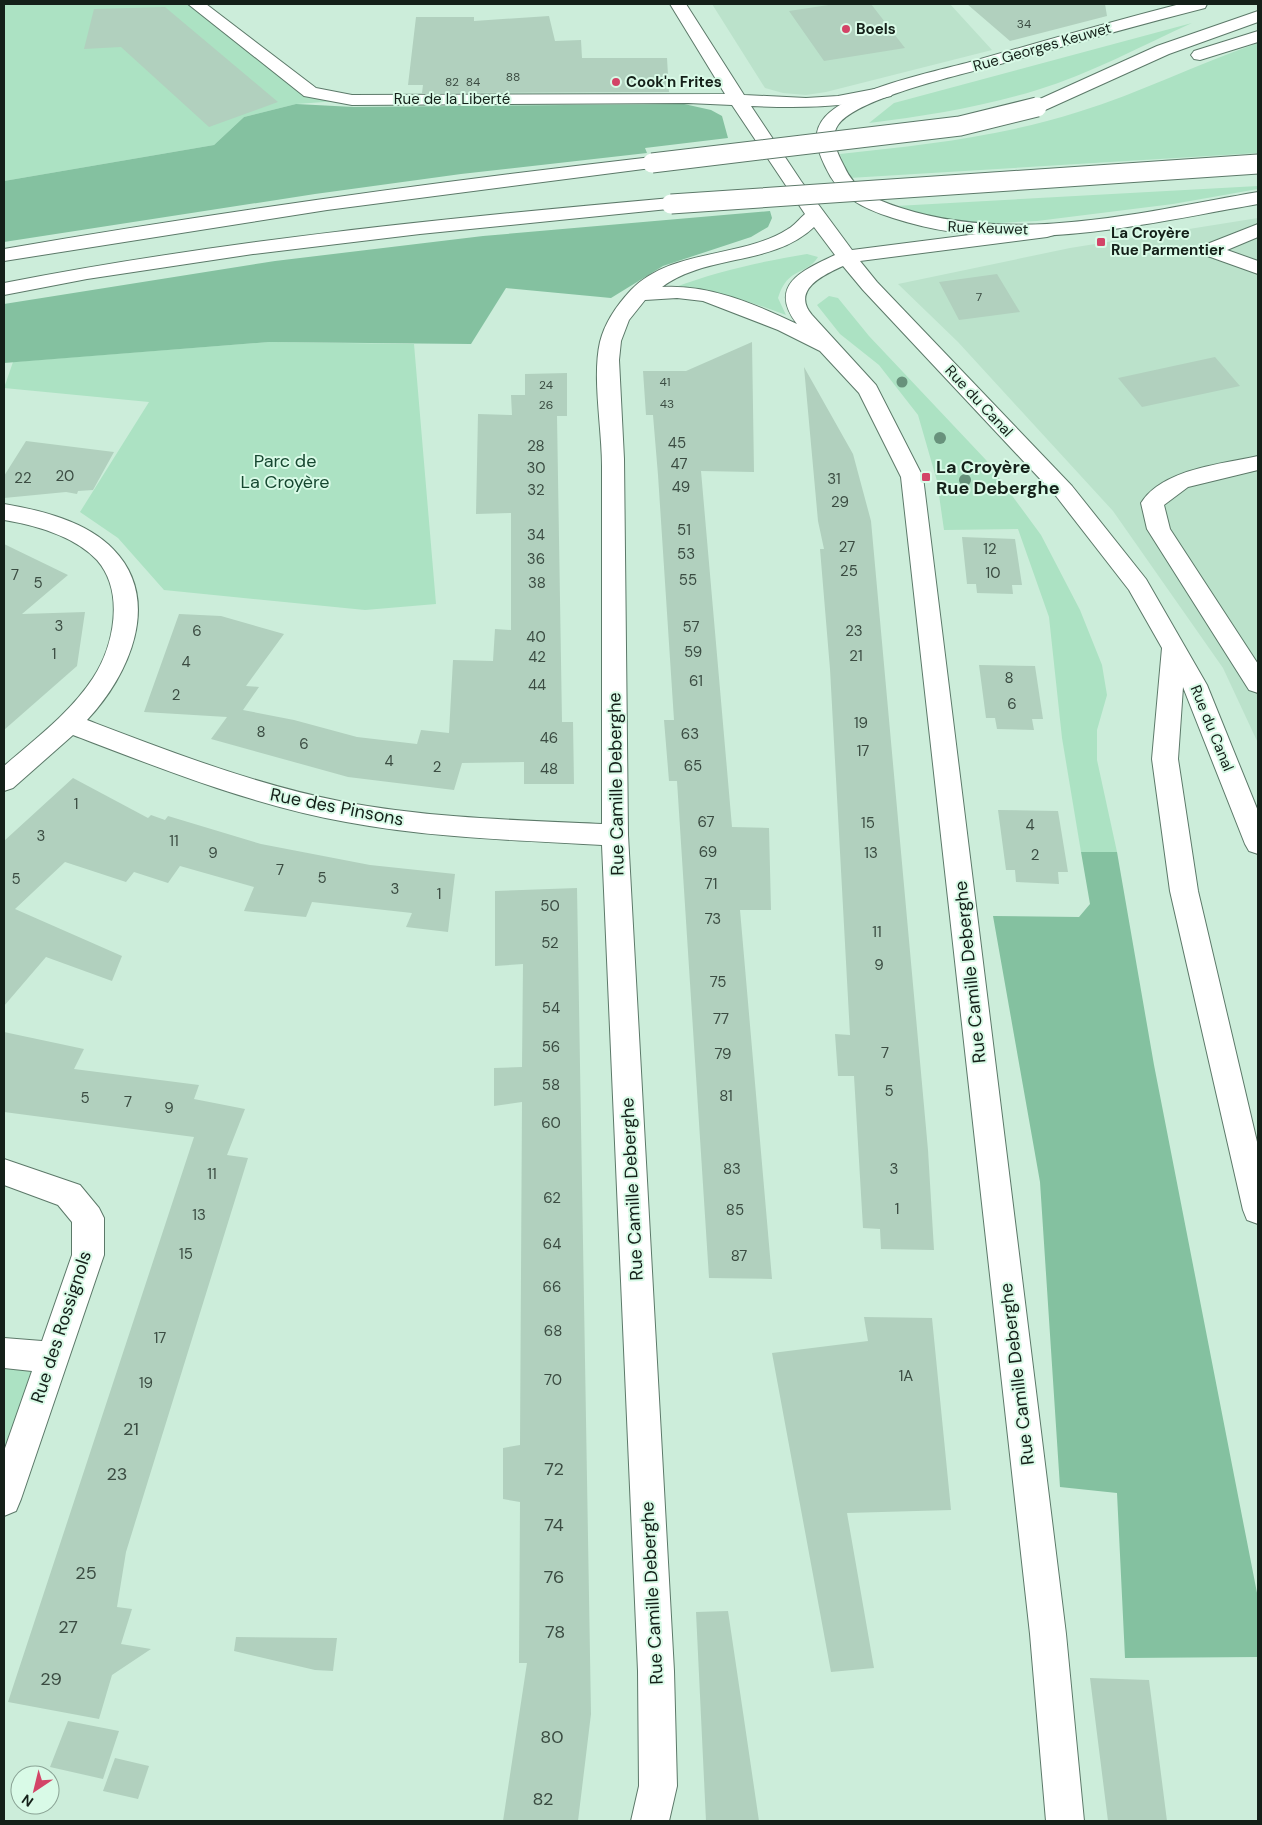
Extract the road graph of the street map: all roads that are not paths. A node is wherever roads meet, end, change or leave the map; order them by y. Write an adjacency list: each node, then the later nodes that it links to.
1 (196, 4): 7 (main road, Rue de la Liberté)
2 (678, 4): 7 (main road, Rue du Canal)
3 (1199, 4): 6 (main road, Rue Georges Keuwet)
4 (1258, 16): 8 (main road)
5 (1258, 36): 8 (main road)
6 (885, 92): 7 (main road, Rue de la Liberté); 12 (main road, Rue Keuwet)
7 (738, 100): 11 (main road, Rue du Canal)
8 (1037, 107): 14 (main road, bridge)
9 (1258, 164): 17 (main road, bridge)
10 (1258, 198): 12 (main road)
11 (814, 216): 15 (main road, Rue du Canal); 18 (main road, Rue Camille Deberghe)
12 (1062, 229): 15 (main road)
13 (1258, 230): 16 (main road)
14 (4, 254)
15 (846, 257): 19 (main road); 22 (main road, Rue du Canal)
16 (1258, 268)
17 (4, 289)
18 (639, 294): 19 (main road, Rue Camille Deberghe); 26 (main road, Rue Camille Deberghe)
19 (827, 346): 34 (main road, Rue Camille Deberghe)
20 (1258, 463): 23 (main road)
21 (4, 512): 24 (main road)
22 (1174, 648): 27 (main road, Rue du Canal); 29 (main road)
23 (1258, 684)
24 (70, 723): 25 (main road); 26 (main road, Rue des Pinsons)
25 (4, 781)
26 (615, 835): 33 (main road, Rue Camille Deberghe)
27 (1258, 844)
28 (4, 1172): 31 (main road, Rue des Rossignols)
29 (1258, 1210)
30 (4, 1353): 31 (main road)
31 (52, 1358): 32 (main road, Rue des Rossignols)
32 (4, 1499)
33 (650, 1821)
34 (1065, 1821)

